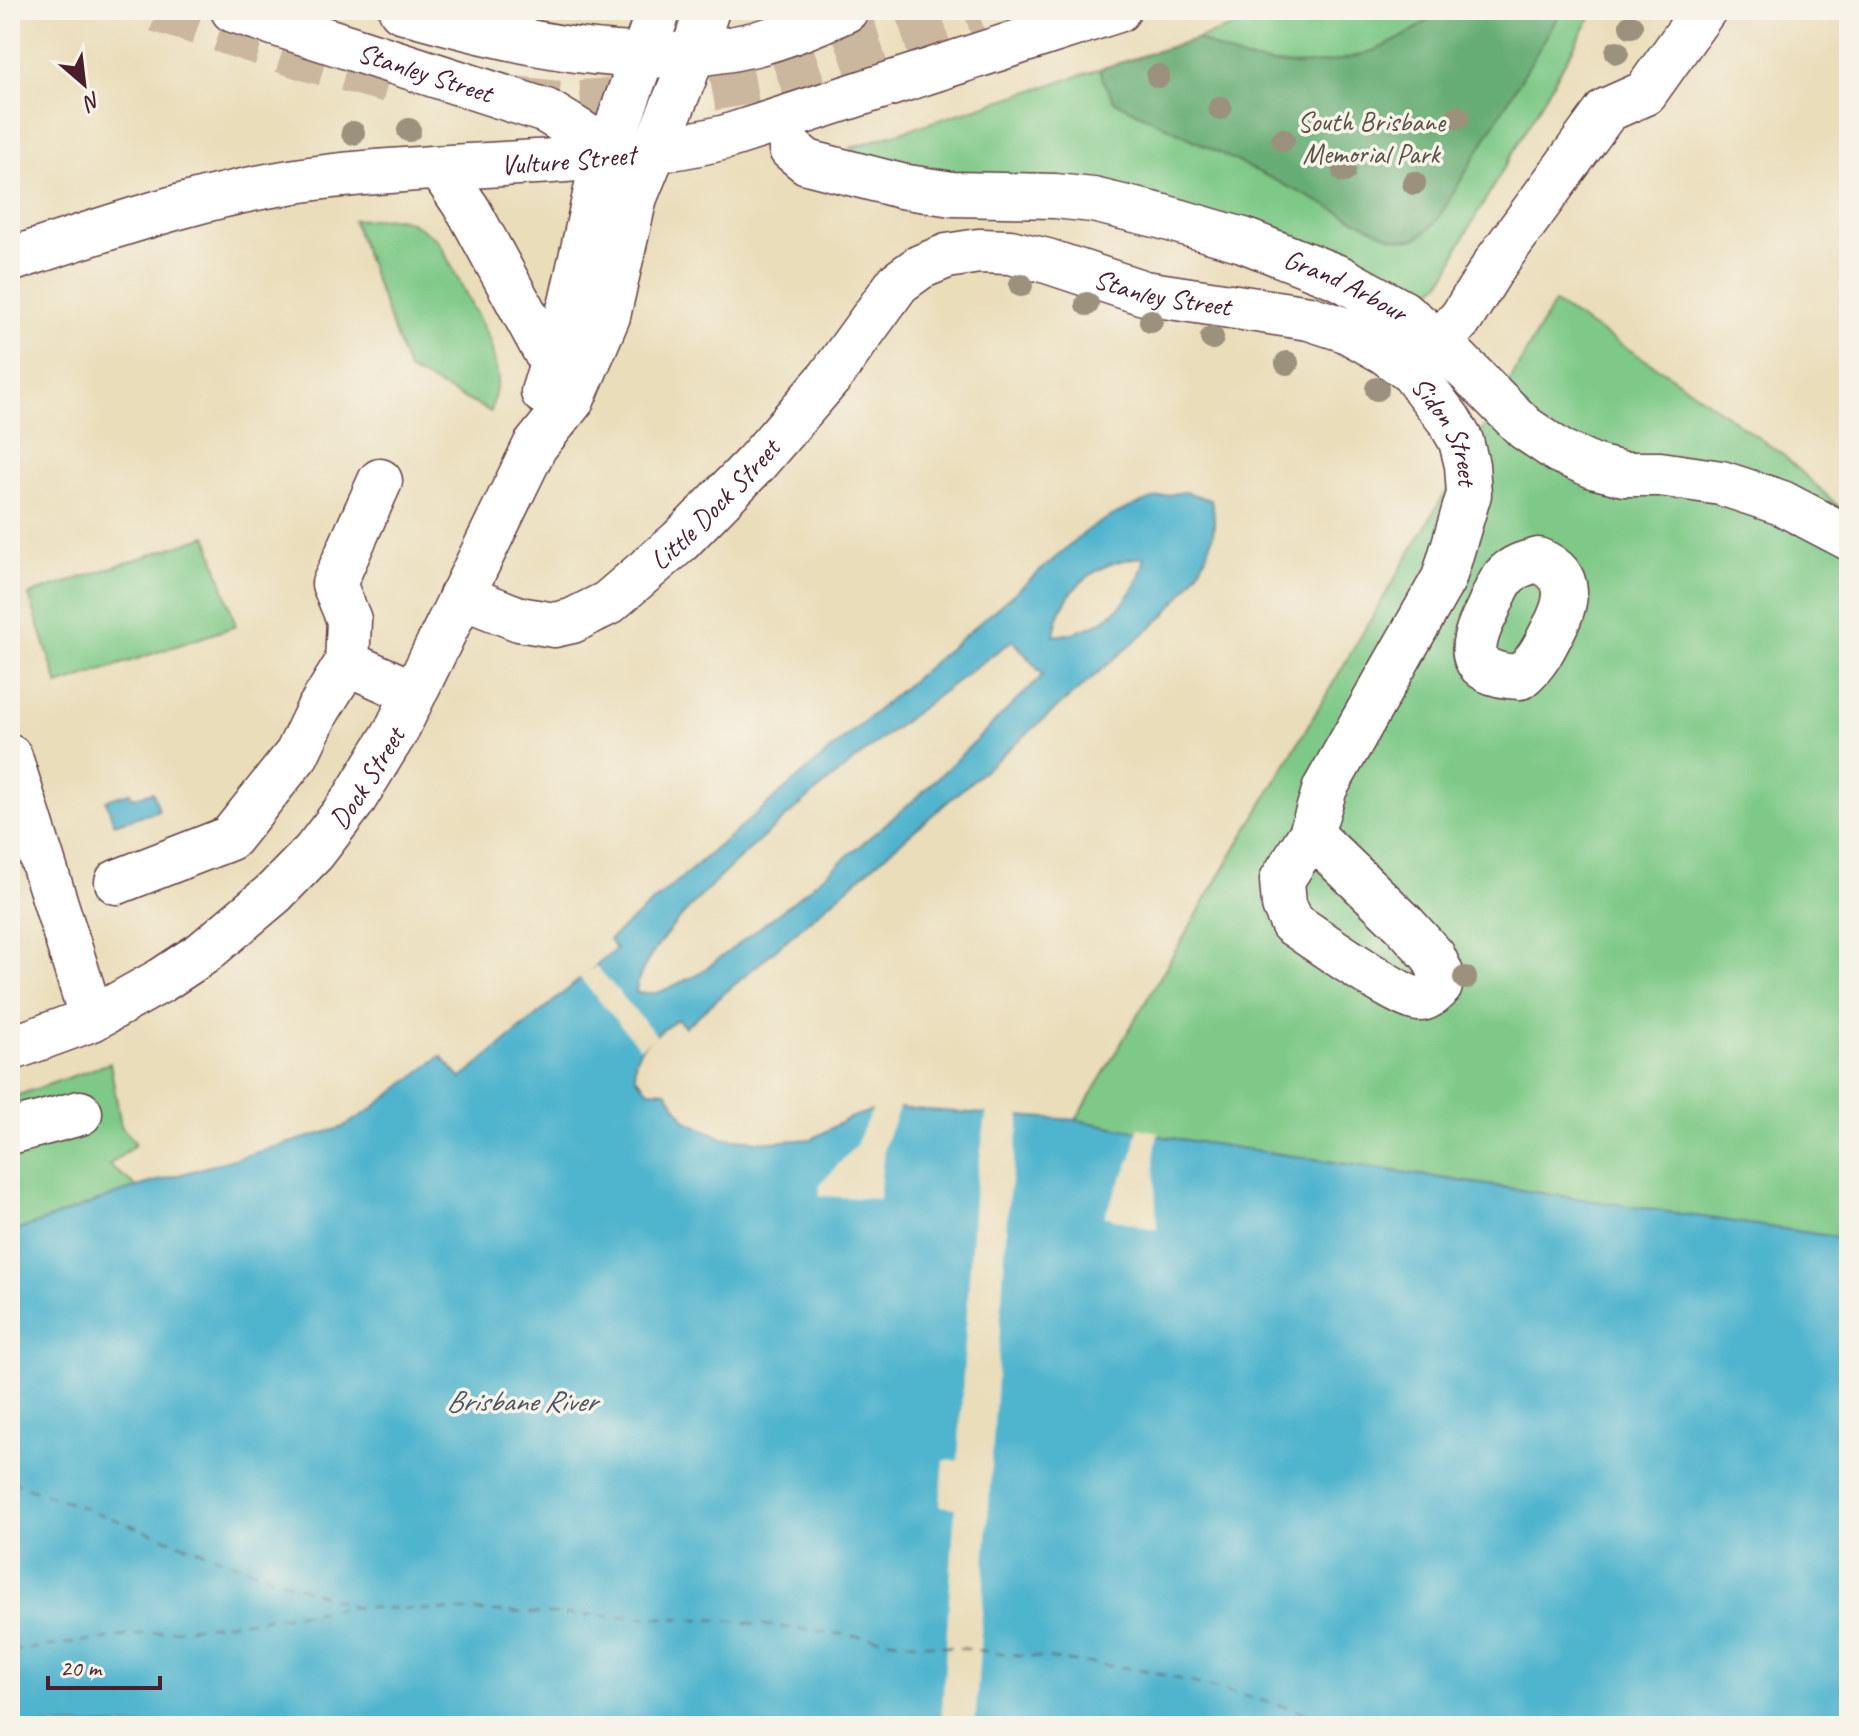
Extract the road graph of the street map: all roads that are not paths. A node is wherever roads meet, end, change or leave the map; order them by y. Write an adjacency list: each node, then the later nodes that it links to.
1 (233, 10): 12 (street, Stanley Street)
2 (401, 10): 9 (street, Stanley Street)
3 (659, 10): 9 (street, Dock Street)
4 (707, 10): 8 (street, Dock Street)
5 (846, 10): 8 (street)
6 (1118, 10): 11 (street, Vulture Street)
7 (1704, 10): 16 (street, Sidon Street)
8 (693, 53): 9 (street, Stanley Street); 11 (street, Dock Street)
9 (643, 56): 12 (street, Dock Street)
10 (791, 149): 16 (street, Grand Arbour)
11 (653, 151): 12 (street, Vulture Street); 18 (street, Dock Street)
12 (607, 156): 13 (street, Vulture Street); 17 (street, Dock Street)
13 (440, 168): 14 (street, Vulture Street); 17 (street)
14 (10, 260)
15 (908, 274): 16 (street, Stanley Street); 22 (street, Little Dock Street)
16 (1426, 358): 20 (street, Grand Arbour); 21 (street, Sidon Street)
17 (552, 364): 18 (street, Dock Street)
18 (535, 446): 22 (street, Dock Street)
19 (380, 481): 24 (street)
20 (1849, 538)
21 (1444, 578): 23 (street); 27 (street, Sidon Street)
22 (461, 596): 25 (street, Dock Street)
23 (1490, 604)
24 (347, 663): 25 (street); 28 (street)
25 (414, 693): 29 (street, Dock Street)
26 (10, 757): 29 (street)
27 (1311, 834)
28 (117, 882)
29 (92, 1019): 30 (street, Dock Street)
30 (10, 1049)
31 (80, 1113): 32 (street)
32 (10, 1132)

